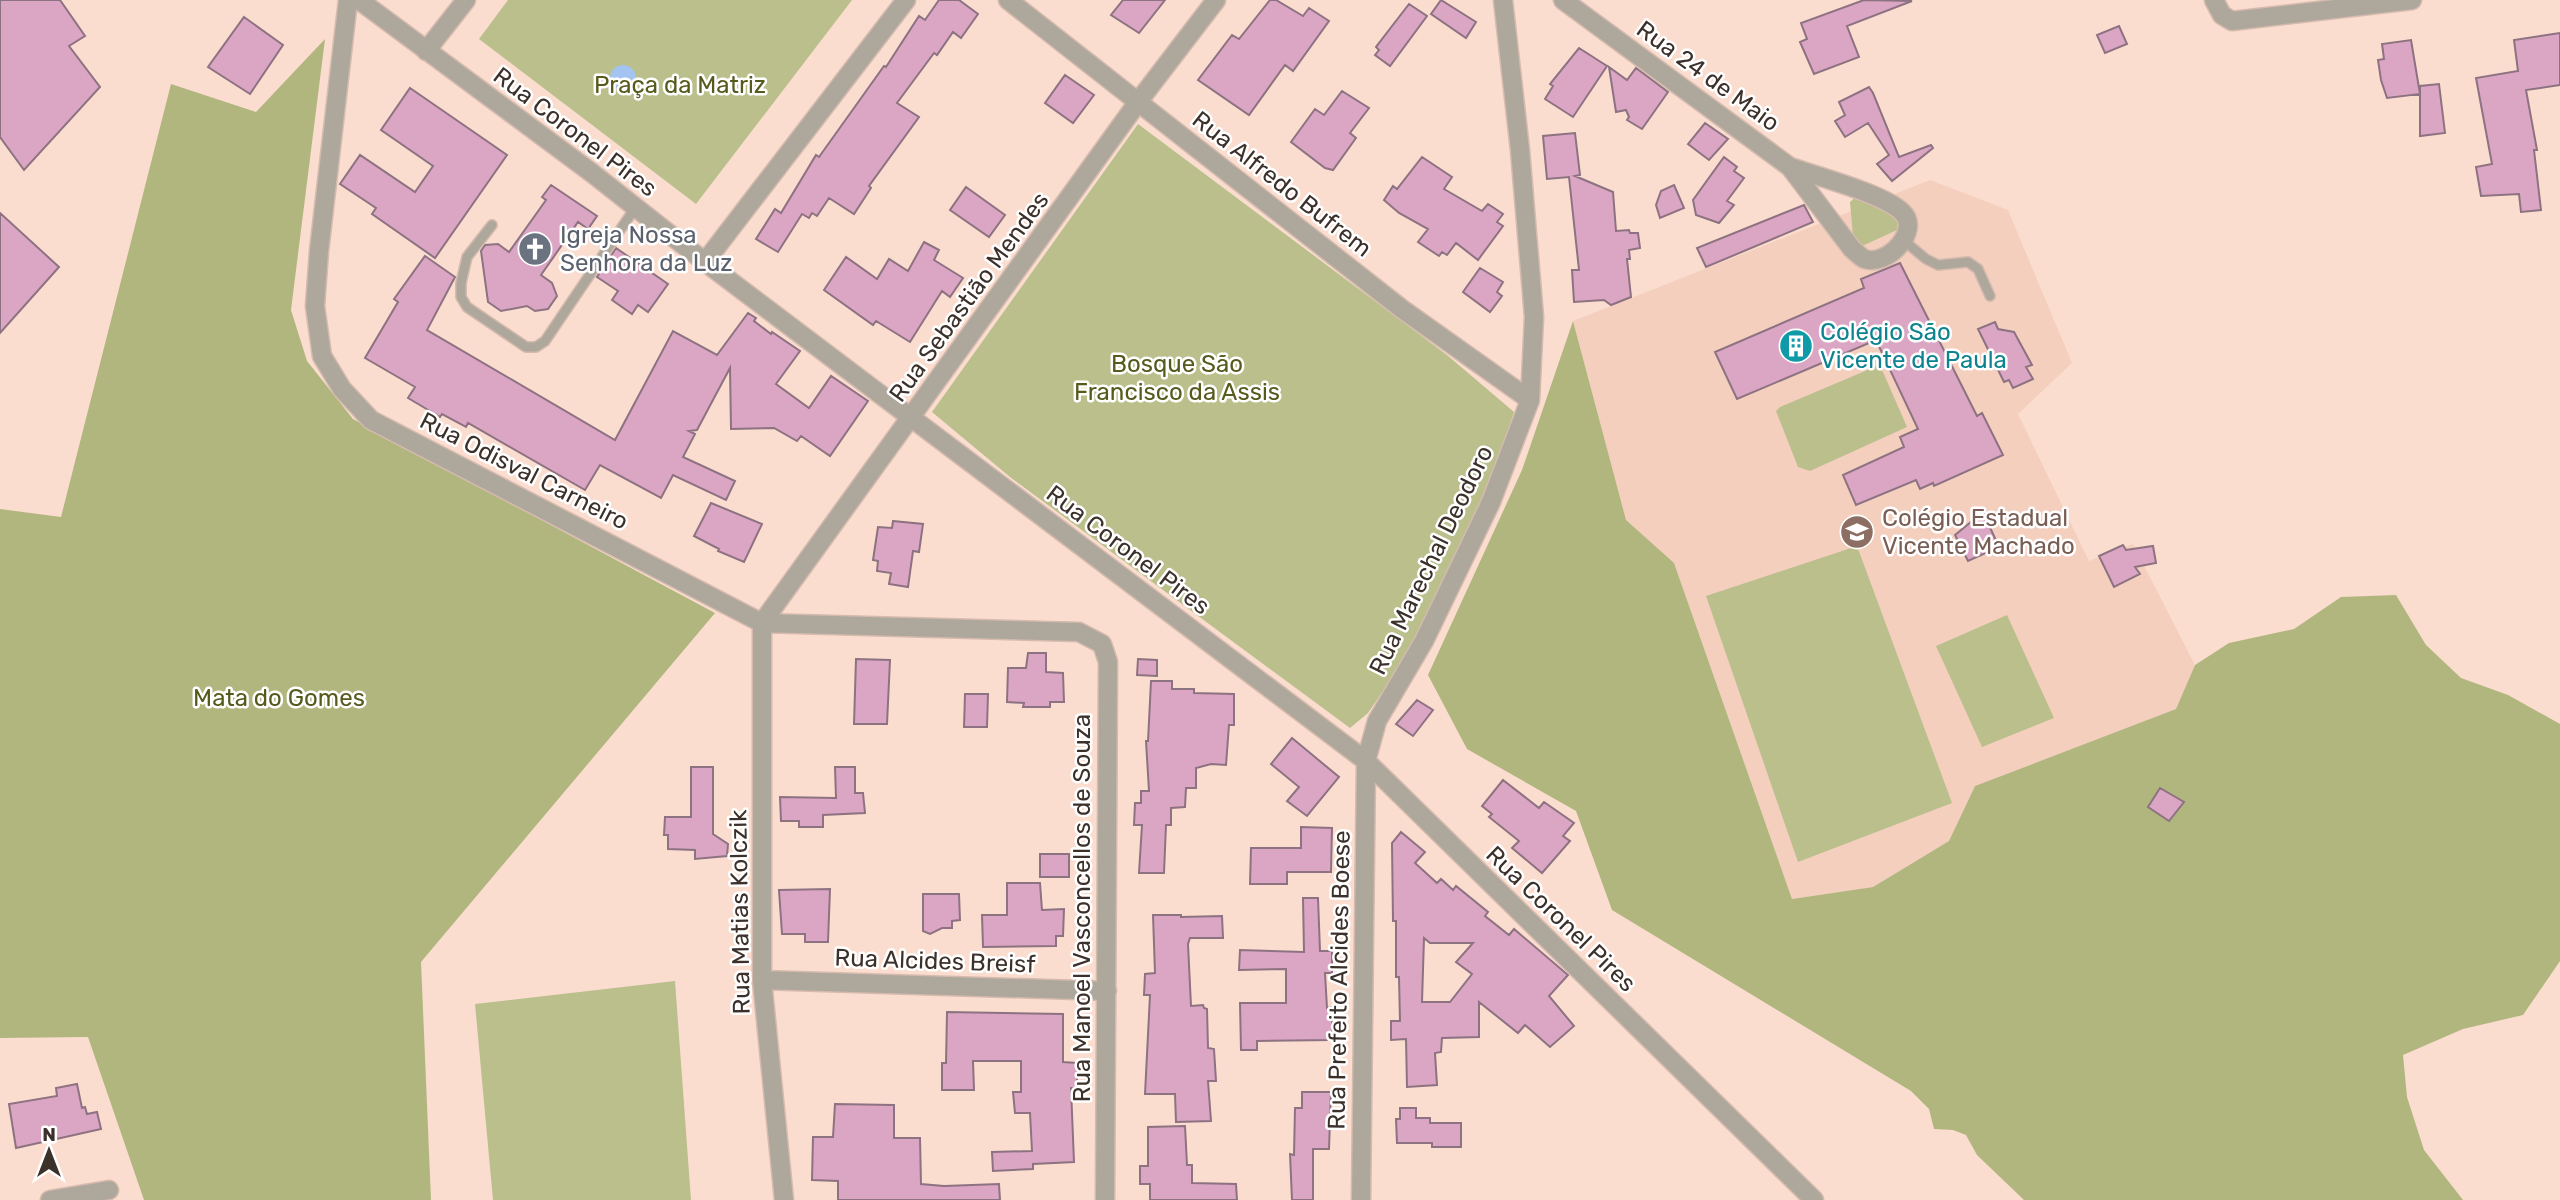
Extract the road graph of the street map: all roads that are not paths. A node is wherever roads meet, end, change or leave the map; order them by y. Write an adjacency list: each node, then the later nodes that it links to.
1 (348, 0): 21 (street, Rua Odisval Carneiro)
2 (359, 0): 11 (street, Rua Coronel Pires)
3 (466, 0): 11 (street)
4 (905, 0): 17 (street)
5 (1007, 0): 12 (street, Rua Alfredo Bufrem)
6 (1216, 0): 12 (street, Rua Sebastião Mendes)
7 (1503, 0): 19 (street, Rua Marechal Deodoro)
8 (1563, 0): 13 (street, Rua 24 de Maio)
9 (2412, 0): 10 (street)
10 (2218, 8)
11 (426, 51): 14 (street, Rua Coronel Pires)
12 (1138, 102): 19 (street, Rua Alfredo Bufrem); 20 (street, Rua Sebastião Mendes)
13 (1790, 167): 16 (street, Rua 24 de Maio); 16 (street, Rua 24 de Maio)
14 (635, 208): 15 (lane); 17 (street, Rua Coronel Pires)
15 (492, 225)
16 (1902, 239): 18 (lane)
17 (705, 262): 20 (street, Rua Coronel Pires)
18 (1990, 296)
19 (1530, 400): 23 (street, Rua Marechal Deodoro)
20 (912, 418): 21 (street, Rua Sebastião Mendes); 23 (street, Rua Coronel Pires)
21 (762, 623): 22 (street, Rua Odisval Carneiro); 24 (street, Rua Matias Kolczik)
22 (1079, 632): 25 (street, Rua Manoel Vasconcellos de Souza)
23 (1366, 761): 30 (street, Rua Prefeito Alcides Boese); 31 (street, Rua Coronel Pires)
24 (762, 980): 25 (street, Rua Alcides Breisf); 28 (street, Rua Matias Kolczik)
25 (1107, 990): 29 (street, Rua Manoel Vasconcellos de Souza)
26 (109, 1190): 27 (street)
27 (50, 1200)
28 (784, 1200)
29 (1105, 1200)
30 (1361, 1200)
31 (1814, 1200)

